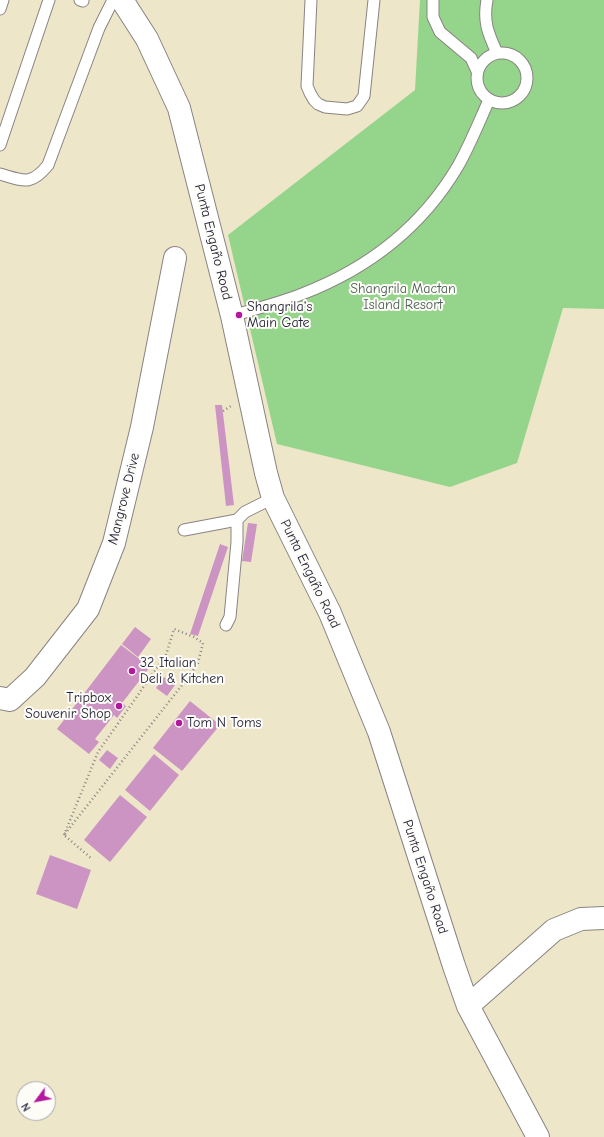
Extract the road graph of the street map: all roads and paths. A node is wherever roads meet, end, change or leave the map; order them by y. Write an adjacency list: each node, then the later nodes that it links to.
1 (3, 0): 9 (lane)
2 (49, 0): 13 (lane)
3 (113, 0): 14 (lane)
4 (122, 0): 16 (street, Punta Engaño Road)
5 (311, 0): 6 (lane)
6 (374, 0)
7 (433, 0): 11 (lane)
8 (487, 0): 10 (lane)
9 (0, 9)
10 (497, 53): 11 (lane); 12 (lane)
11 (477, 71): 12 (lane)
12 (489, 100): 16 (lane)
13 (0, 145)
14 (0, 174)
15 (175, 258): 21 (street, Mangrove Drive)
16 (232, 316): 17 (street, Punta Engaño Road)
17 (273, 498): 18 (lane); 25 (street, Punta Engaño Road)
18 (237, 520): 19 (lane); 20 (lane)
19 (184, 530)
20 (226, 625)
21 (0, 698)
22 (64, 835): 22 (path); 23 (path)
23 (92, 859)
24 (604, 918): 25 (street)
25 (468, 1006): 26 (street, Punta Engaño Road)
26 (538, 1137)

